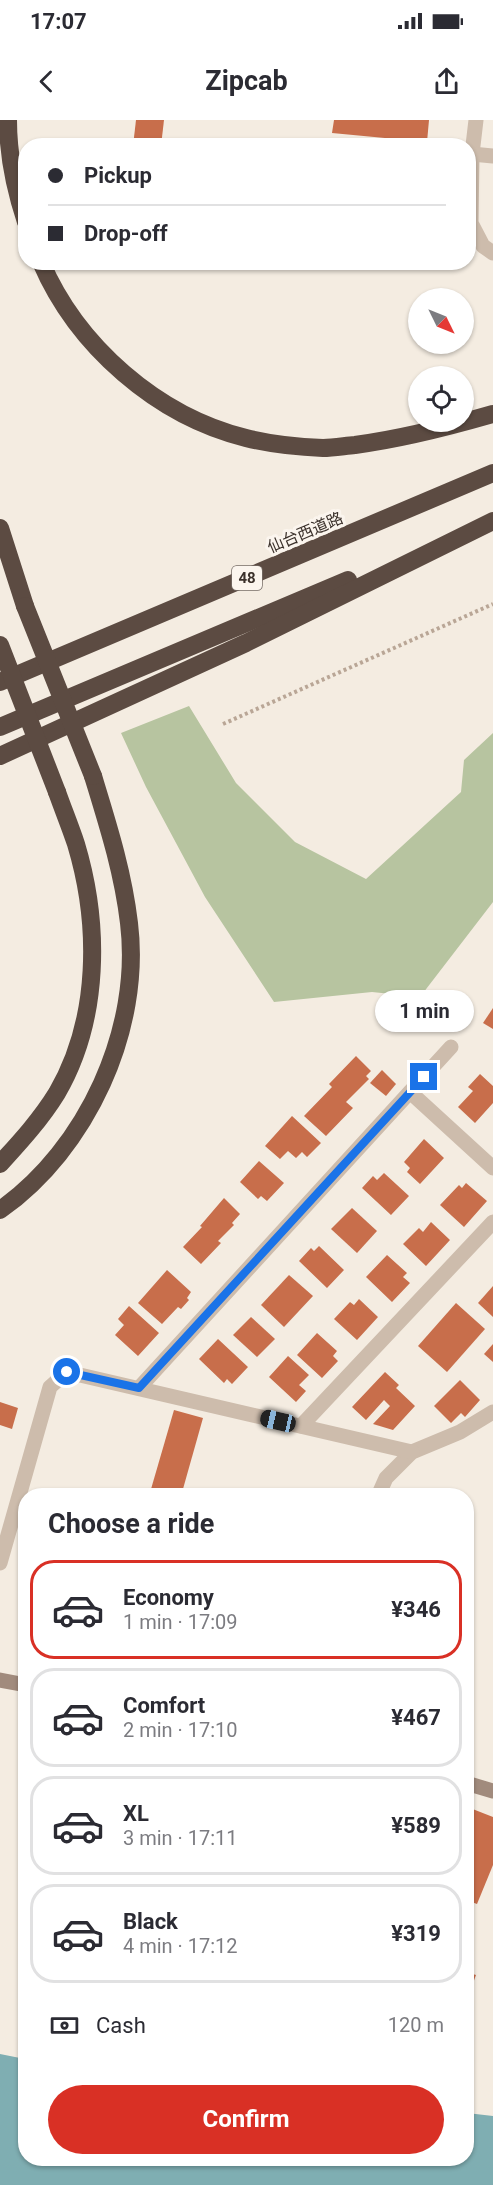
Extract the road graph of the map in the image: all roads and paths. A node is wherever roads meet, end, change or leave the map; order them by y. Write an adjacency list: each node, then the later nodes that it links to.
1 (8, 120): 6 (highway)
2 (476, 120): 3 (street)
3 (474, 138)
4 (476, 154): 5 (street)
5 (493, 156)
6 (18, 196)
7 (476, 233): 8 (street)
8 (493, 253)
9 (44, 270): 10 (highway)
10 (493, 414)
11 (493, 473): 16 (highway, 仙台西道路 / 48)
12 (493, 520): 18 (highway, 48); 19 (highway)
13 (0, 528): 24 (highway, bridge)
14 (493, 604): 17 (path)
15 (0, 645): 22 (highway, bridge)
16 (0, 682)
17 (223, 724)
18 (0, 728)
19 (0, 756)
20 (451, 1047): 21 (street)
21 (410, 1092): 23 (street); 26 (street)
22 (0, 1164)
23 (493, 1168)
24 (0, 1210)
25 (493, 1222): 28 (street)
26 (139, 1388): 28 (street); 30 (street)
27 (493, 1412): 29 (street)
28 (301, 1426): 29 (street)
29 (412, 1452): 31 (street)
30 (22, 1488)
31 (382, 1488)
32 (18, 1501): 33 (street)
33 (0, 1563)
34 (0, 1680): 35 (street)
35 (18, 1683)
36 (474, 1785): 37 (street)
37 (493, 1791)

